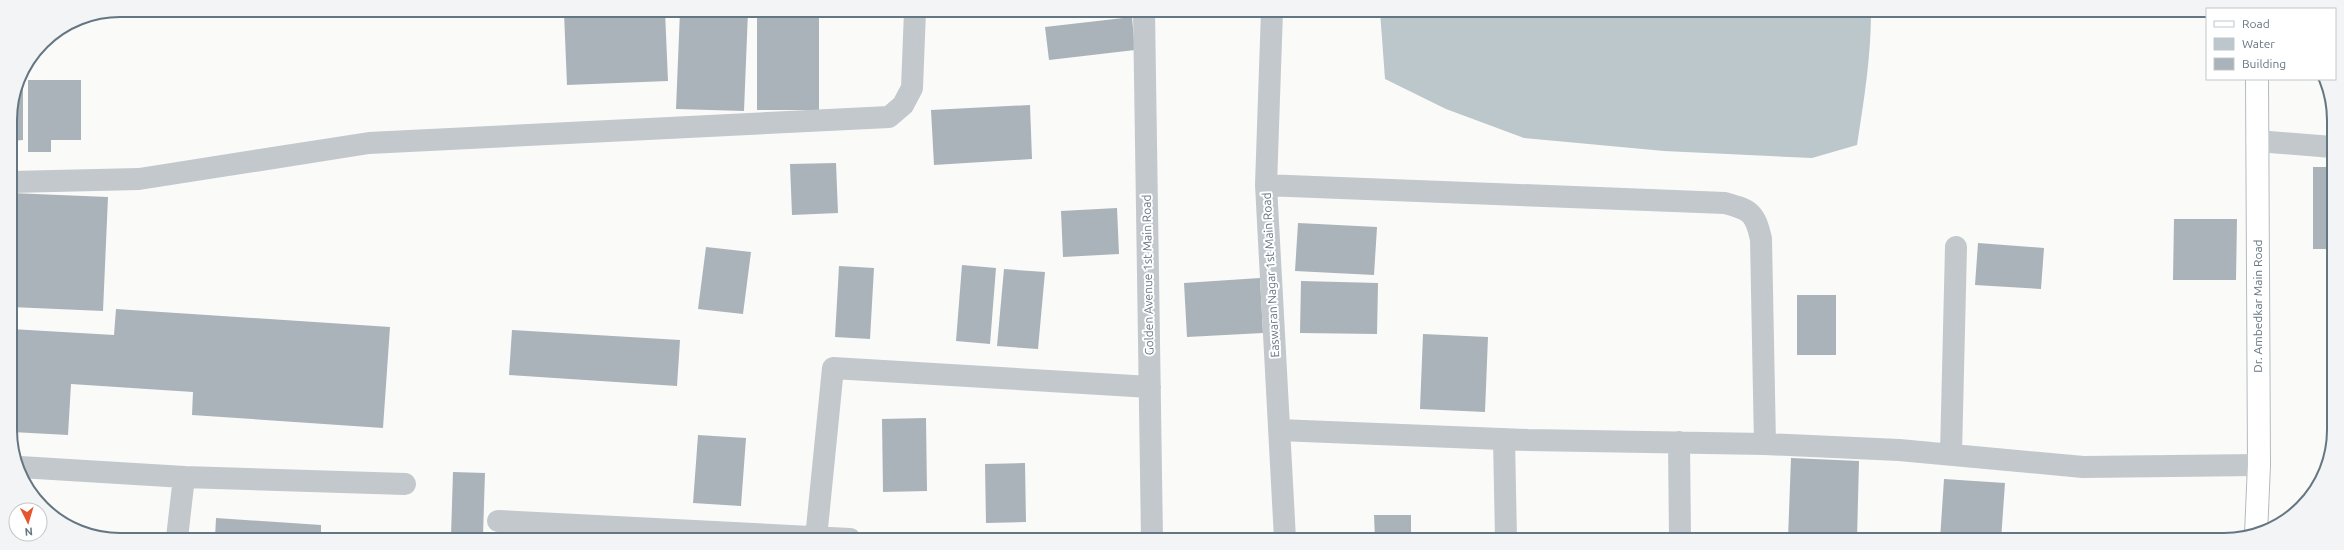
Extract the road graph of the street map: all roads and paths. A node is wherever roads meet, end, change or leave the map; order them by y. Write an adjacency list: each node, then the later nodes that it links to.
1 (915, 17): 7 (street)
2 (1144, 17): 10 (street, Golden Avenue 1st Main Road)
3 (1272, 17): 8 (street, Easwaran Nagar 1st Main Road)
4 (2257, 80): 5 (street, Dr. Ambedkar Main Road)
5 (2257, 140): 6 (street); 16 (street, Dr. Ambedkar Main Road)
6 (2327, 147)
7 (17, 182)
8 (1266, 184): 11 (street, Easwaran Nagar 1st Main Road); 14 (street)
9 (1956, 247): 15 (street)
10 (1150, 387): 24 (street); 25 (street, Golden Avenue 1st Main Road)
11 (1279, 430): 12 (street); 26 (street, Easwaran Nagar 1st Main Road)
12 (1504, 439): 13 (street); 27 (street)
13 (1679, 442): 14 (street); 28 (street)
14 (1765, 444): 15 (street)
15 (1951, 454): 16 (street)
16 (2259, 465): 21 (street, Dr. Ambedkar Main Road)
17 (24, 467): 18 (street)
18 (184, 477): 19 (street); 22 (street)
19 (405, 484)
20 (498, 521): 23 (street)
21 (2256, 528)
22 (178, 533)
23 (736, 533)
24 (816, 533)
25 (1152, 533)
26 (1285, 533)
27 (1506, 533)
28 (1680, 533)

